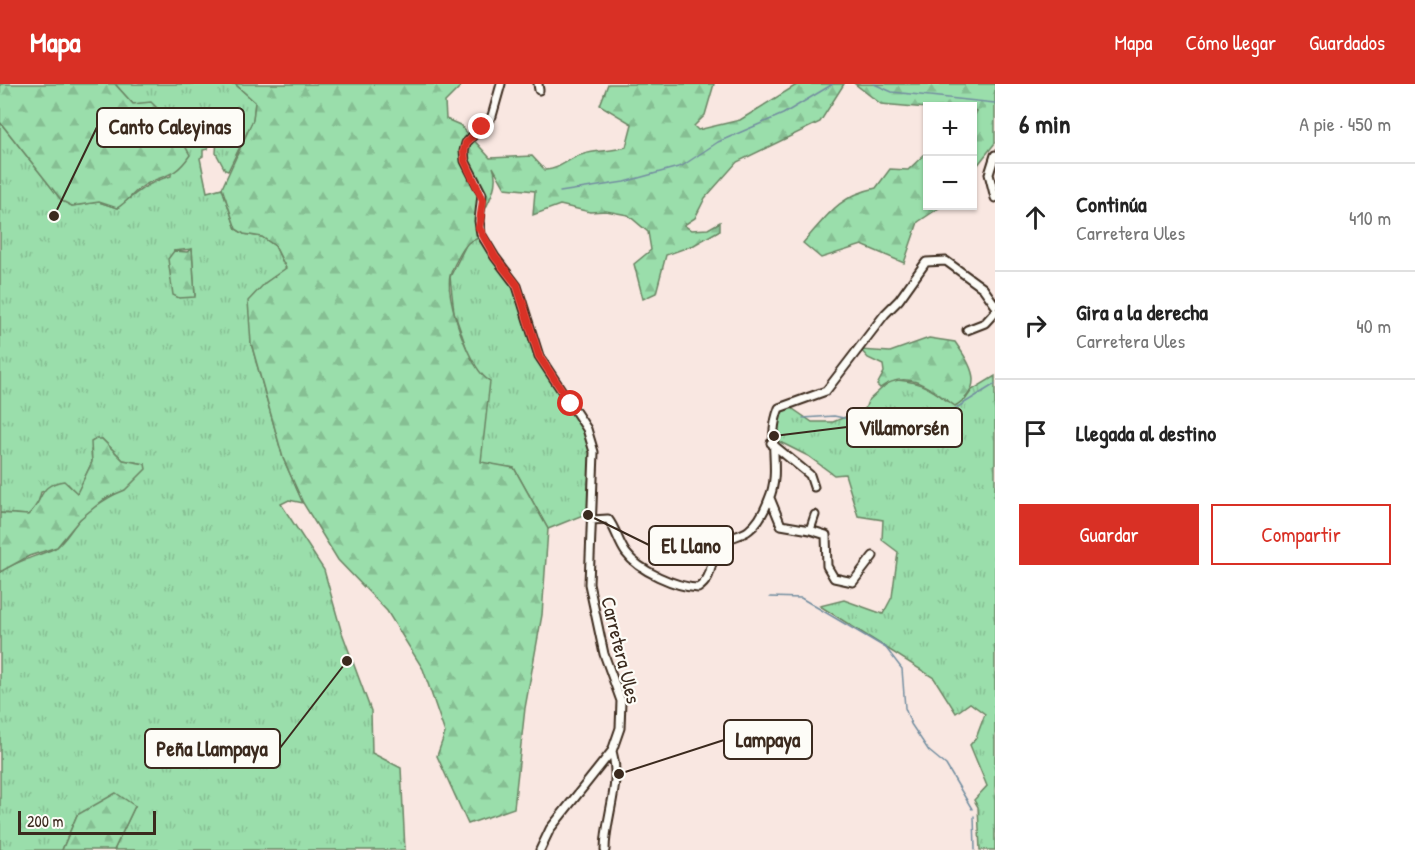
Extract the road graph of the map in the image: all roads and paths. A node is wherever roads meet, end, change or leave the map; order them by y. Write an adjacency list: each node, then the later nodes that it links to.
1 (501, 84): 11 (street, Carretera Ules)
2 (995, 155): 3 (street)
3 (995, 198)
4 (995, 305): 7 (street)
5 (995, 312): 6 (street)
6 (967, 330)
7 (771, 443): 8 (street); 9 (street)
8 (814, 487)
9 (770, 498): 11 (street); 12 (street)
10 (815, 515): 12 (street)
11 (591, 520): 14 (street, Carretera Ules)
12 (810, 530): 13 (street)
13 (873, 556)
14 (612, 751): 15 (street, Carretera Ules); 16 (street)
15 (540, 850)
16 (604, 850)

